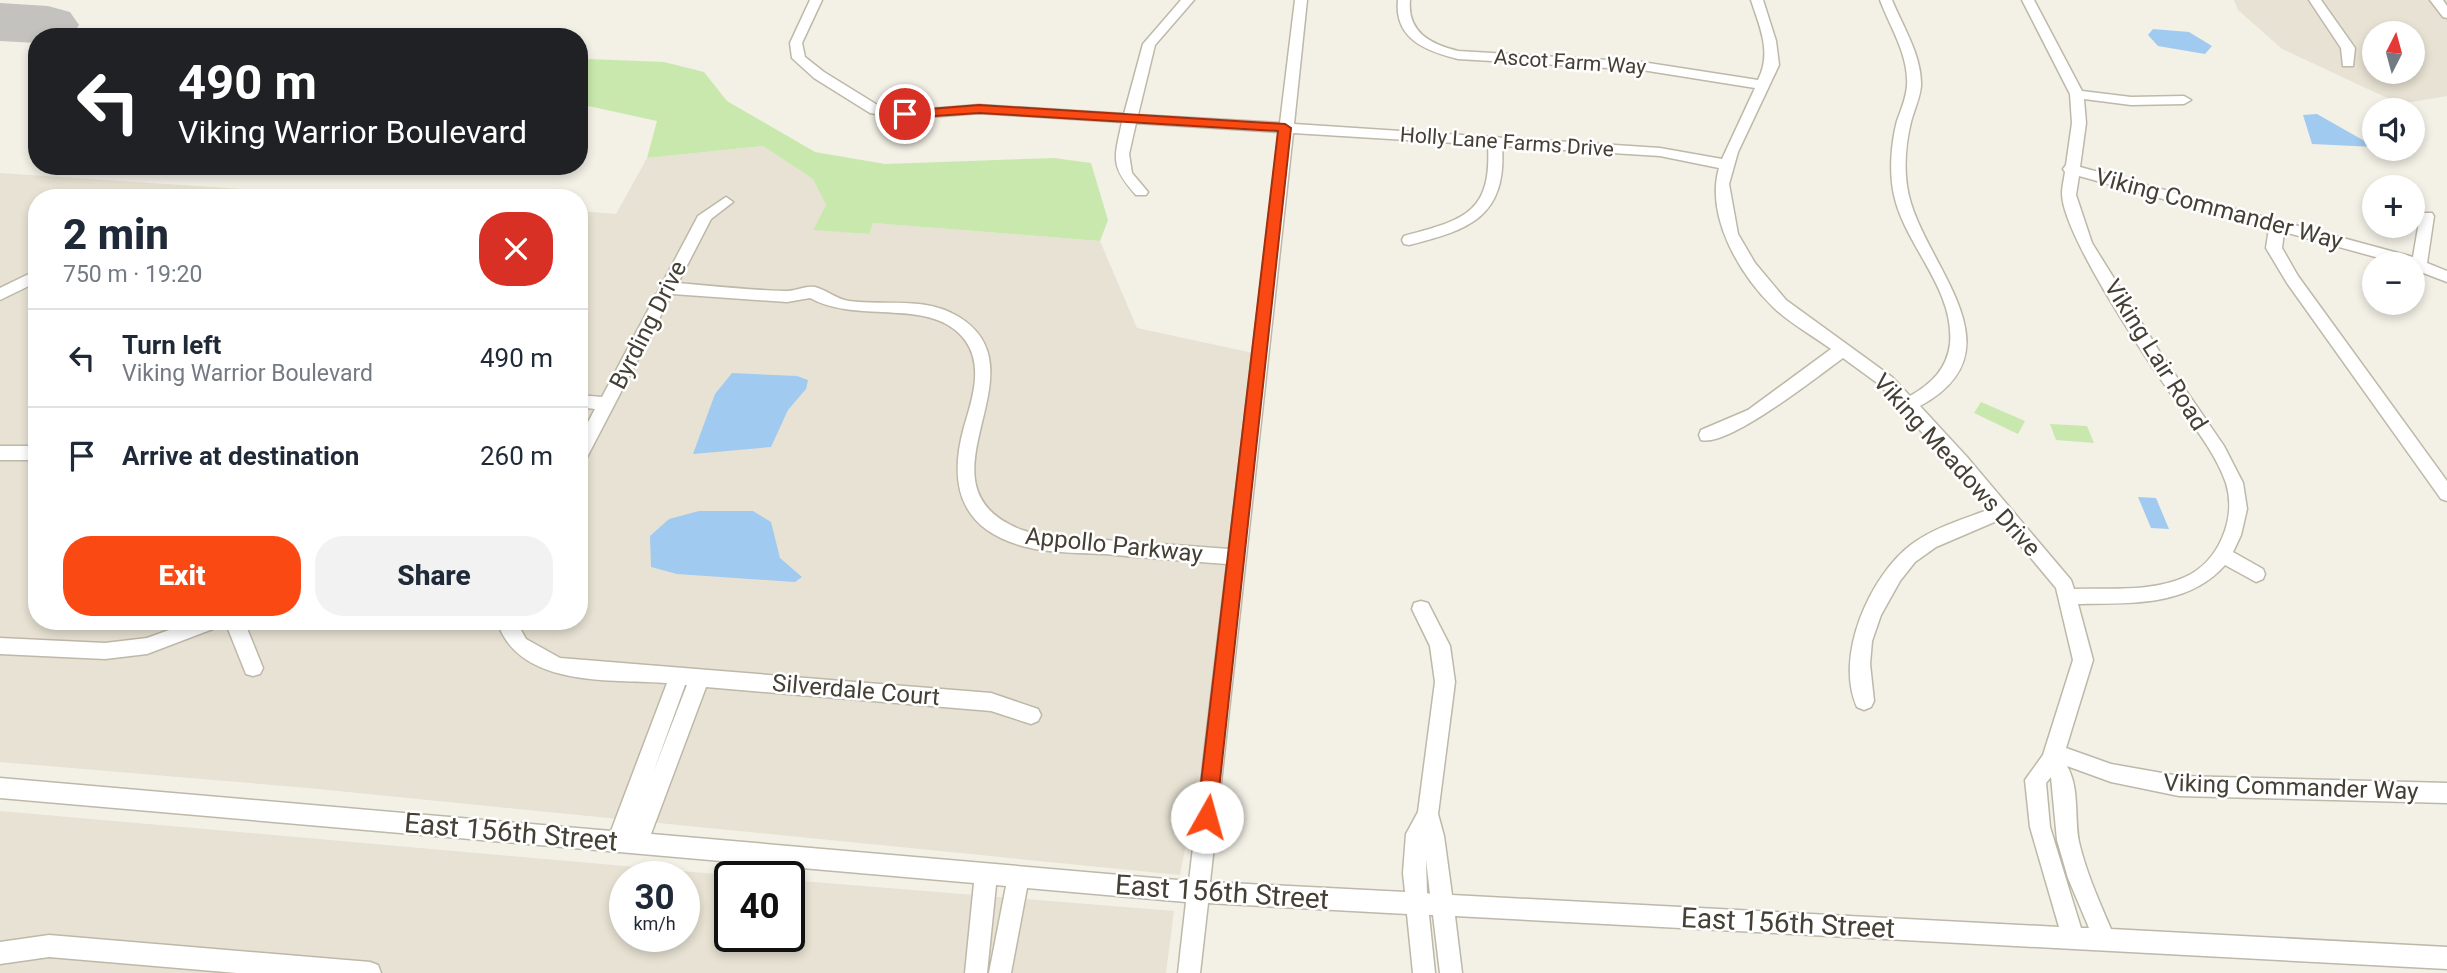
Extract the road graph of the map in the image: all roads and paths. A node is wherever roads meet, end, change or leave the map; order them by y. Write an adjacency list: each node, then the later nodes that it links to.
1 (816, 0): 15 (street, Holly Lane Farms Drive)
2 (1188, 0): 15 (street)
3 (1757, 0): 12 (street, Viking Meadows Drive)
4 (1886, 0): 35 (street)
5 (2028, 0): 13 (street, Viking Lair Road)
6 (2315, 0): 11 (street)
7 (2436, 0): 10 (street)
8 (1403, 4): 12 (street, Ascot Farm Way)
9 (1299, 5): 16 (street)
10 (2447, 14)
11 (2348, 63)
12 (1761, 85): 18 (street, Viking Meadows Drive)
13 (2077, 94): 14 (street); 19 (street, Viking Lair Road)
14 (2184, 100)
15 (1130, 119): 16 (street, Holly Lane Farms Drive); 20 (street)
16 (1285, 128): 17 (street, Holly Lane Farms Drive); 43 (street)
17 (1494, 142): 18 (street, Holly Lane Farms Drive); 24 (street)
18 (1727, 165): 32 (street, Viking Meadows Drive)
19 (2070, 169): 23 (street, Viking Commander Way); 42 (street, Viking Lair Road)
20 (1142, 192)
21 (726, 202): 30 (street, Byrding Drive)
22 (2427, 216): 26 (street)
23 (2277, 226): 25 (street, Viking Commander Way); 40 (street)
24 (1409, 240)
25 (2372, 252)
26 (2421, 252)
27 (2425, 268): 28 (street, Viking Commander Way)
28 (2447, 277)
29 (28, 280): 31 (street)
30 (667, 288): 34 (street, Byrding Drive); 43 (street, Appollo Parkway)
31 (0, 295)
32 (1842, 350): 35 (street, Viking Meadows Drive); 36 (street)
33 (588, 402): 34 (street)
34 (607, 404): 37 (street, Byrding Drive)
35 (1908, 405): 41 (street, Viking Meadows Drive)
36 (1707, 435)
37 (588, 439)
38 (0, 453): 39 (street)
39 (28, 453)
40 (2447, 494)
41 (2002, 512): 45 (street, Viking Meadows Drive); 54 (street)
42 (2223, 555): 44 (street); 45 (street, Viking Lair Road)
43 (1236, 557): 63 (street)
44 (2256, 573)
45 (2068, 597): 56 (street, Viking Meadows Drive)
46 (1421, 609): 59 (street)
47 (192, 630): 50 (street)
48 (238, 630): 51 (street)
49 (510, 630): 52 (street)
50 (0, 646)
51 (253, 667)
52 (679, 676): 53 (street, Silverdale Court); 60 (street)
53 (701, 677): 55 (street, Silverdale Court); 60 (street)
54 (1864, 701)
55 (1031, 715)
56 (2053, 757): 58 (street, Viking Commander Way); 66 (street, Viking Meadows Drive); 67 (street)
57 (0, 788): 60 (street, East 156th Street)
58 (2447, 793)
59 (1428, 814): 64 (street); 65 (street)
60 (628, 842): 61 (street, East 156th Street)
61 (986, 875): 62 (street, East 156th Street); 71 (street)
62 (1018, 877): 63 (street, East 156th Street); 72 (street)
63 (1198, 892): 64 (street, East 156th Street); 73 (street)
64 (1416, 903): 65 (street, East 156th Street); 74 (street)
65 (1443, 904): 66 (street, East 156th Street); 75 (street)
66 (2073, 937): 67 (street, East 156th Street)
67 (2104, 939): 69 (street, East 156th Street)
68 (0, 953): 70 (street)
69 (2440, 963)
70 (370, 973)
71 (976, 973)
72 (1000, 973)
73 (1189, 973)
74 (1424, 973)
75 (1451, 973)

